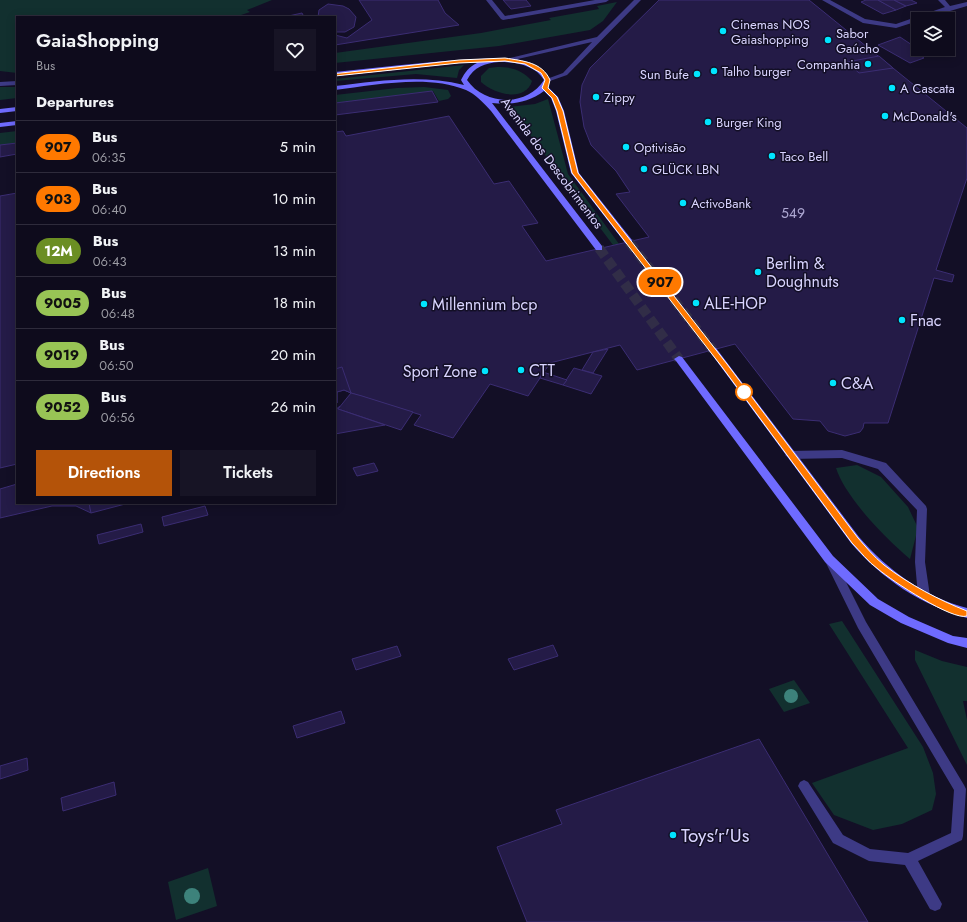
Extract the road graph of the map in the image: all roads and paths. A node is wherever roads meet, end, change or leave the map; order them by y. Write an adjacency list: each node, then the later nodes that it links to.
1 (489, 0): 2 (street)
2 (606, 0)
3 (638, 0): 8 (street)
4 (825, 0): 7 (street)
5 (941, 0): 7 (street)
6 (967, 4): 7 (street)
7 (949, 8)
8 (599, 40): 9 (street); 14 (street)
9 (505, 60): 10 (main road, Avenida dos Descobrimentos); 14 (main road, Avenida dos Descobrimentos)
10 (490, 61): 11 (main road); 16 (main road)
11 (336, 74)
12 (16, 83): 13 (street)
13 (0, 84)
14 (546, 84): 17 (main road); 22 (main road, Avenida dos Descobrimentos)
15 (336, 88): 16 (main road)
16 (467, 88): 17 (main road)
17 (481, 97): 23 (main road, Avenida dos Descobrimentos)
18 (16, 109): 19 (main road)
19 (0, 111)
20 (16, 123): 21 (main road)
21 (0, 125)
22 (629, 242)
23 (599, 248)
24 (713, 350): 26 (main road)
25 (679, 359): 27 (main road)
26 (790, 455): 28 (main road); 28 (street)
27 (829, 559): 30 (main road); 32 (street)
28 (924, 596): 29 (main road)
29 (967, 613)
30 (967, 643)
31 (804, 786): 32 (street)
32 (909, 860): 33 (street)
33 (935, 904)

